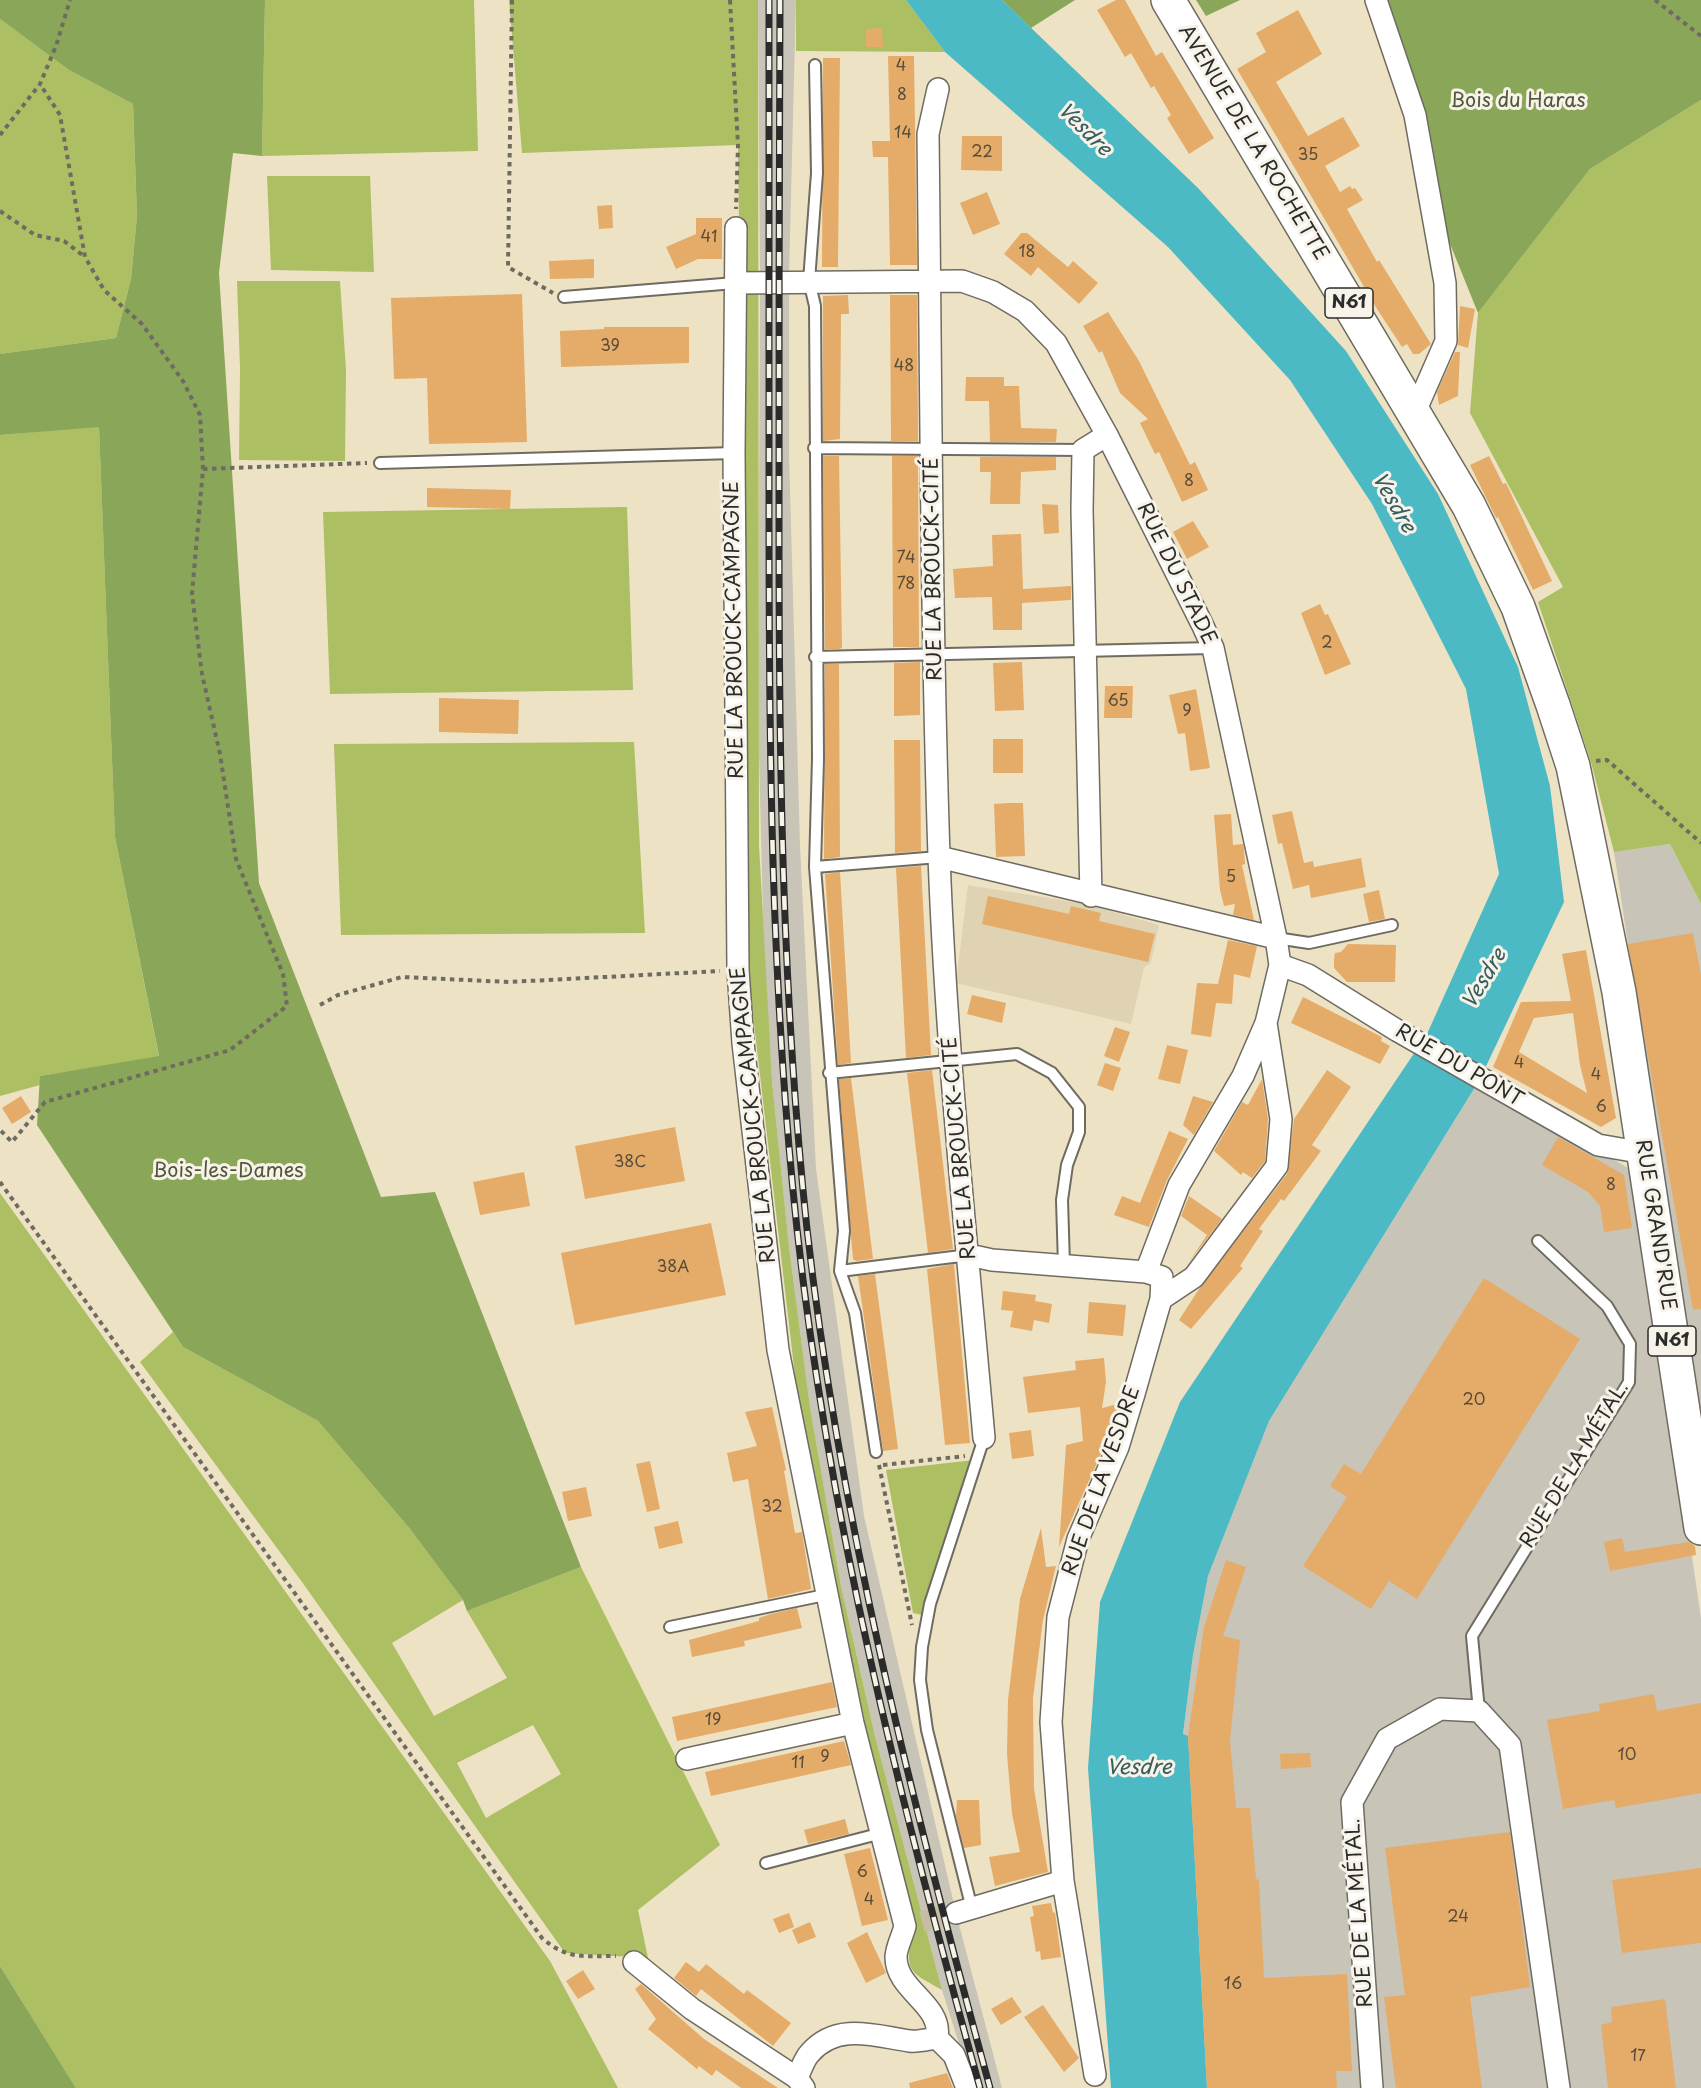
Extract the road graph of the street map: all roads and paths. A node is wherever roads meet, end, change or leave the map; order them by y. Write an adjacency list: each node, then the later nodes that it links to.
1 (70, 0): 9 (path)
2 (512, 0): 18 (path)
3 (730, 0): 13 (path)
4 (1168, 0): 19 (main road, AVENUE DE LA ROCHETTE / N61)
5 (1376, 0): 19 (street)
6 (1656, 0): 7 (path)
7 (1701, 36)
8 (815, 65): 15 (lane)
9 (40, 84): 11 (path); 14 (path)
10 (938, 89): 16 (street, RUE LA BROUCK-CITÉ)
11 (0, 135)
12 (0, 211): 14 (path)
13 (736, 228): 17 (street, RUE LA BROUCK-CAMPAGNE)
14 (85, 256): 26 (path)
15 (809, 281): 16 (street); 17 (street); 21 (lane)
16 (930, 281): 20 (street, RUE DU STADE); 22 (street, RUE LA BROUCK-CITÉ)
17 (735, 283): 18 (lane); 24 (street, RUE LA BROUCK-CAMPAGNE)
18 (564, 297)
19 (1414, 414): 31 (main road, AVENUE DE LA ROCHETTE / N61)
20 (1107, 435): 23 (street); 27 (street, RUE DU STADE)
21 (814, 448): 22 (lane); 30 (lane)
22 (932, 449): 23 (lane); 28 (street, RUE LA BROUCK-CITÉ)
23 (1083, 450): 29 (street)
24 (734, 453): 25 (lane); 39 (street, RUE LA BROUCK-CAMPAGNE)
25 (380, 463): 26 (path)
26 (203, 469): 45 (path)
27 (1213, 648): 29 (lane); 37 (street, RUE DU STADE)
28 (934, 653): 29 (lane); 30 (lane); 33 (street, RUE LA BROUCK-CITÉ)
29 (1086, 653): 35 (street)
30 (815, 657): 34 (lane)
31 (1573, 766): 32 (path); 40 (main road, AVENUE DE LA ROCHETTE / N61)
32 (1701, 843)
33 (939, 857): 34 (lane); 35 (street); 43 (street, RUE LA BROUCK-CITÉ)
34 (815, 867): 44 (lane)
35 (1091, 896): 37 (street)
36 (1392, 925): 37 (lane)
37 (1276, 938): 38 (street, RUE DU STADE)
38 (1280, 965): 42 (street); 46 (street, RUE DU PONT)
39 (738, 970): 41 (path); 59 (street, RUE LA BROUCK-CAMPAGNE)
40 (1619, 992): 46 (main road, RUE GRAND'RUE / N61)
41 (320, 1005)
42 (1266, 1023): 52 (street); 53 (street)
43 (952, 1062): 44 (lane); 49 (street, RUE LA BROUCK-CITÉ); 50 (lane)
44 (829, 1073): 51 (lane)
45 (0, 1131)
46 (1644, 1153): 58 (main road, RUE GRAND'RUE / N61)
47 (0, 1182): 69 (path)
48 (1538, 1241): 62 (lane, RUE DE LA MÉTAL.)
49 (969, 1255): 50 (street); 51 (lane); 54 (street, RUE LA BROUCK-CITÉ)
50 (1064, 1265): 52 (street)
51 (840, 1271): 55 (lane)
52 (1146, 1272): 53 (street)
53 (1161, 1299): 67 (street, RUE DE LA VESDRE)
54 (984, 1438): 56 (lane)
55 (876, 1452): 57 (path)
56 (979, 1460): 57 (path); 61 (lane)
57 (879, 1466): 61 (path)
58 (1701, 1528)
59 (825, 1594): 60 (lane); 63 (street, RUE LA BROUCK-CAMPAGNE)
60 (670, 1627)
61 (922, 1647): 68 (lane)
62 (1479, 1711): 74 (street, RUE DE LA MÉTAL.); 75 (street)
63 (854, 1723): 64 (street); 65 (street, RUE LA BROUCK-CAMPAGNE)
64 (687, 1759)
65 (882, 1833): 66 (lane); 70 (street, RUE LA BROUCK-CAMPAGNE)
66 (766, 1863)
67 (1063, 1881): 68 (street); 71 (street, RUE DE LA VESDRE)
68 (964, 1911)
69 (634, 1962): 72 (street)
70 (937, 2038): 72 (street); 73 (street)
71 (1095, 2075)
72 (800, 2083)
73 (967, 2088)
74 (1372, 2088)
75 (1559, 2088)

